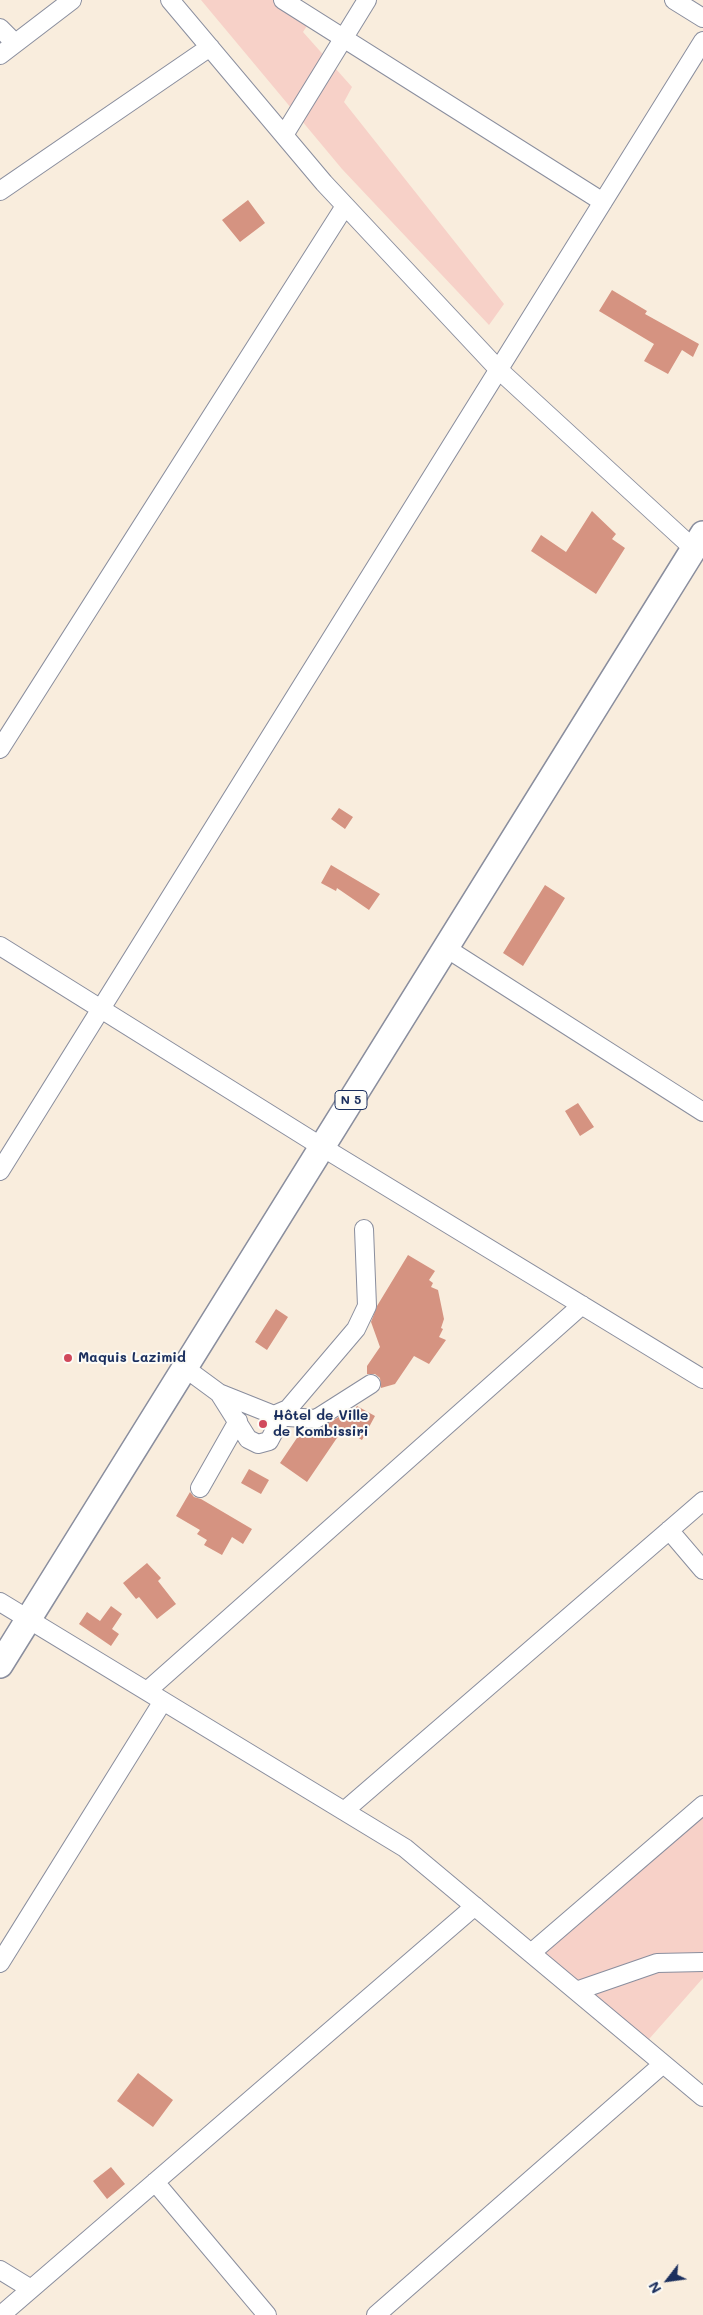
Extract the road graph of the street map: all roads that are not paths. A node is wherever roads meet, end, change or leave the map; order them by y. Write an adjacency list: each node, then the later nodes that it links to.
1 (72, 0): 10 (street)
2 (170, 0): 11 (street)
3 (283, 0): 8 (street)
4 (366, 0): 8 (street)
5 (674, 0): 6 (street)
6 (703, 18)
7 (0, 28): 10 (street)
8 (343, 38): 13 (street); 15 (street)
9 (703, 42): 15 (street)
10 (15, 44): 12 (street)
11 (210, 46): 13 (street); 14 (street)
12 (0, 55)
13 (284, 135): 16 (street)
14 (5, 182)
15 (603, 202): 17 (street)
16 (345, 206): 17 (street); 19 (street)
17 (499, 370): 18 (street); 22 (street)
18 (698, 542): 21 (highway, N 5)
19 (0, 749)
20 (0, 946): 22 (street)
21 (446, 948): 23 (street); 24 (highway, N 5)
22 (101, 1009): 24 (street); 25 (street)
23 (703, 1112)
24 (322, 1147): 27 (street); 28 (highway, N 5)
25 (0, 1170)
26 (364, 1229): 32 (street)
27 (582, 1305): 29 (street); 41 (street)
28 (185, 1368): 31 (street); 39 (highway, N 5)
29 (703, 1379)
30 (371, 1384): 32 (street)
31 (219, 1393): 32 (street); 33 (street)
32 (274, 1416): 33 (street)
33 (238, 1421): 34 (street)
34 (200, 1488)
35 (703, 1501): 36 (street)
36 (669, 1530): 37 (street); 44 (street)
37 (703, 1570)
38 (0, 1602): 39 (street)
39 (28, 1619): 40 (highway, N 5); 41 (street)
40 (0, 1665)
41 (147, 1691): 42 (street)
42 (163, 1701): 44 (street); 48 (street)
43 (703, 1805): 46 (street)
44 (344, 1811): 45 (street)
45 (475, 1906): 46 (street); 52 (street)
46 (531, 1953): 49 (street)
47 (703, 1962): 49 (street)
48 (0, 1963)
49 (576, 1991): 50 (street)
50 (663, 2064): 51 (street); 57 (street)
51 (703, 2098)
52 (155, 2182): 54 (street); 56 (street)
53 (0, 2270): 54 (street)
54 (31, 2289): 55 (street)
55 (1, 2315)
56 (267, 2315)
57 (376, 2315)

